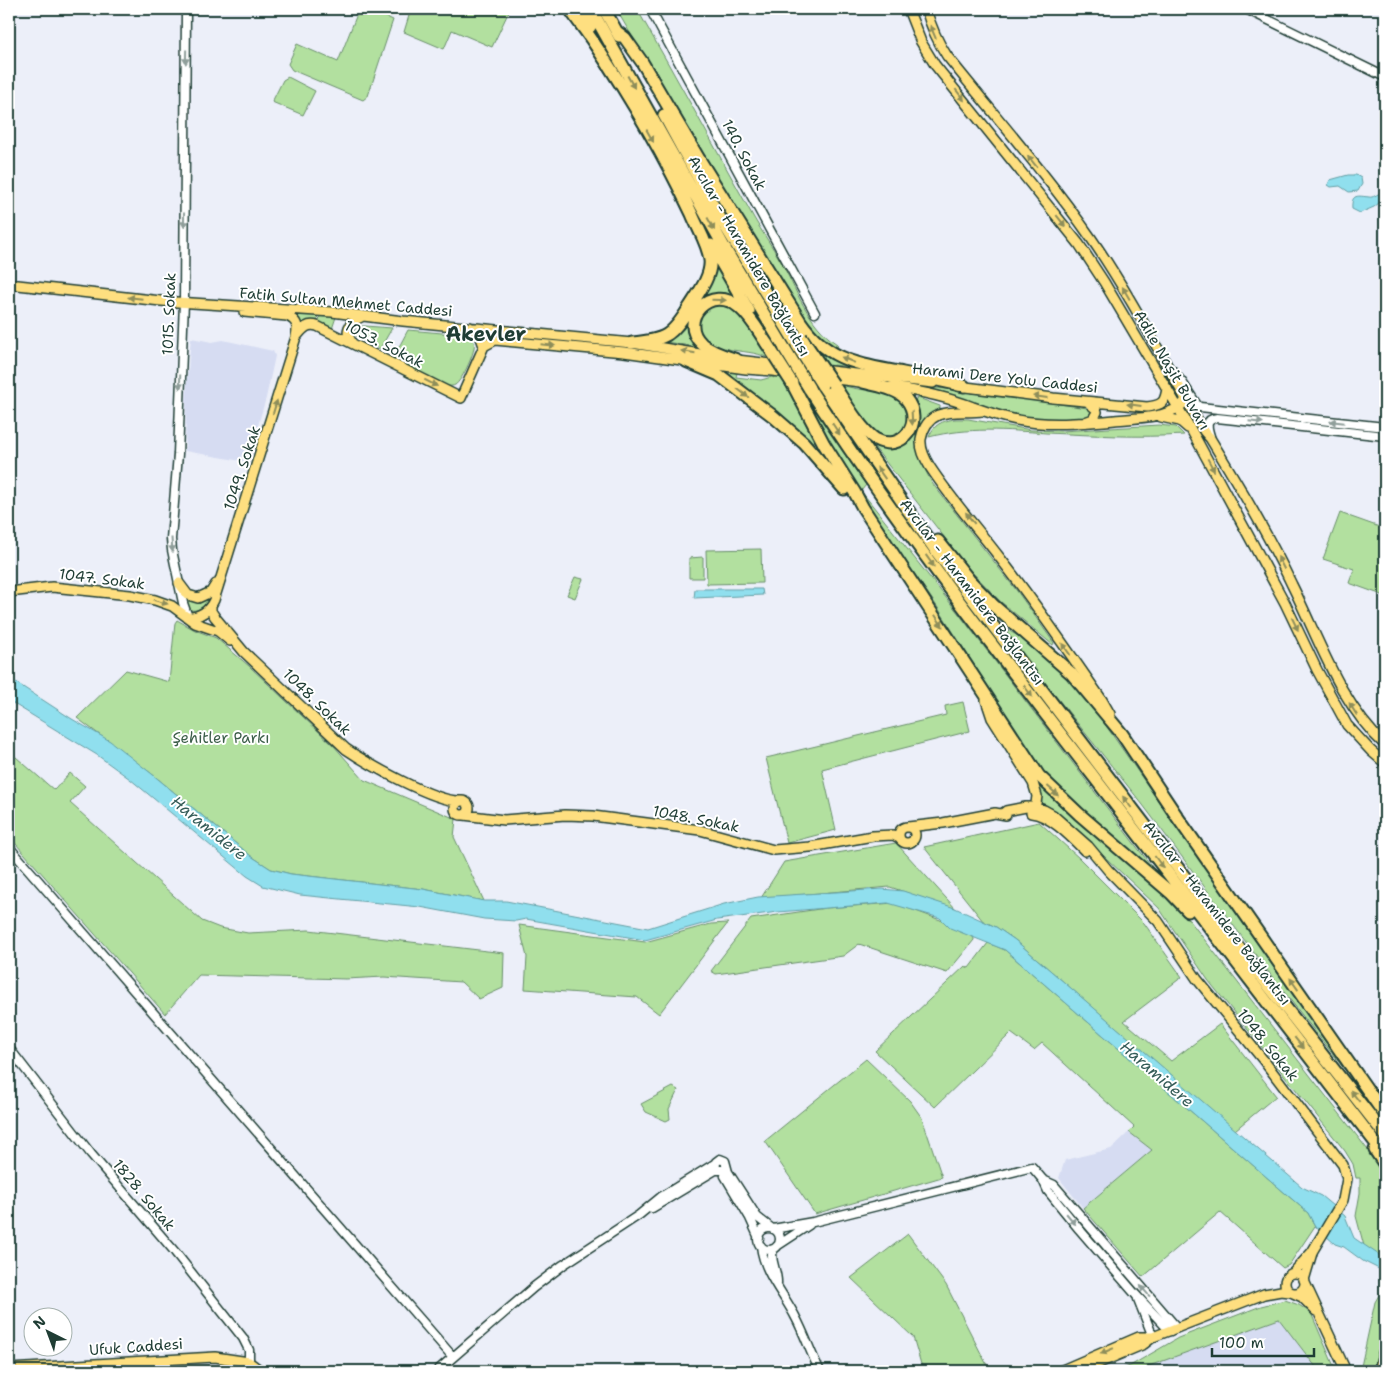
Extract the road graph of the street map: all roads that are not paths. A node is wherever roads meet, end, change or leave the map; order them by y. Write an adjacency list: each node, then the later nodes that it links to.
1 (186, 9): 15 (street, 1015. Sokak, one-way to 15)
2 (570, 9): 12 (highway)
3 (579, 9): 12 (highway)
4 (591, 9): 71 (highway, Avcılar - Haramidere Bağlantısı, one-way to 71, bridge)
5 (604, 9): 10 (highway, Avcılar - Haramidere Bağlantısı)
6 (650, 9): 17 (street, 140. Sokak)
7 (908, 9): 32 (main road, Adile Naşit Bulvarı, one-way to 32)
8 (926, 9): 27 (main road, Adile Naşit Bulvarı, one-way to 8)
9 (1246, 9): 11 (street)
10 (616, 31): 30 (highway, Avcılar - Haramidere Bağlantısı, bridge); 31 (highway, one-way to 10)
11 (1385, 77)
12 (617, 78): 13 (highway, one-way to 13)
13 (685, 200): 21 (highway); 23 (highway)
14 (9, 284): 15 (main road, Fatih Sultan Mehmet Caddesi, one-way to 14)
15 (184, 302): 16 (main road, Fatih Sultan Mehmet Caddesi); 46 (street, 1015. Sokak, one-way to 46)
16 (216, 305): 18 (main road, Fatih Sultan Mehmet Caddesi); 20 (main road)
17 (815, 313)
18 (362, 316): 19 (main road, Fatih Sultan Mehmet Caddesi); 22 (main road)
19 (469, 326): 21 (main road, Fatih Sultan Mehmet Caddesi); 24 (main road)
20 (296, 337): 22 (main road, 1053. Sokak); 45 (main road, 1049. Sokak, one-way to 20)
21 (632, 343): 25 (main road, Fatih Sultan Mehmet Caddesi, one-way to 21)
22 (353, 344): 24 (main road, 1053. Sokak, one-way to 24)
23 (767, 344): 25 (highway, one-way to 23); 43 (highway, bridge)
24 (484, 346): 26 (main road, one-way to 26)
25 (737, 360): 28 (main road, Fatih Sultan Mehmet Caddesi)
26 (686, 361): 30 (main road); 43 (highway, one-way to 43)
27 (1166, 363): 33 (main road, Adile Naşit Bulvarı); 39 (street, one-way to 27)
28 (829, 370): 31 (main road, Harami Dere Yolu Caddesi)
29 (863, 382): 30 (main road, Harami Dere Yolu Caddesi); 30 (highway, one-way to 30); 36 (main road, Harami Dere Yolu Caddesi)
30 (830, 383): 44 (highway, Avcılar - Haramidere Bağlantısı, one-way to 30)
31 (964, 386): 34 (main road, Harami Dere Yolu Caddesi, one-way to 31)
32 (1167, 388): 34 (main road, Harami Dere Yolu Caddesi, one-way to 34); 35 (main road, Adile Naşit Bulvarı)
33 (1185, 396): 35 (main road); 41 (main road, Adile Naşit Bulvarı)
34 (1088, 402): 38 (main road)
35 (1179, 407): 37 (main road); 42 (main road, Adile Naşit Bulvarı)
36 (983, 411): 38 (main road, Harami Dere Yolu Caddesi); 56 (main road, one-way to 36)
37 (1151, 417): 38 (main road, Harami Dere Yolu Caddesi); 42 (main road)
38 (1085, 422)
39 (1385, 427)
40 (1385, 436): 41 (street, one-way to 40)
41 (1210, 438): 48 (main road, Adile Naşit Bulvarı, one-way to 41)
42 (1199, 444): 49 (main road, Adile Naşit Bulvarı, one-way to 49)
43 (863, 508): 55 (highway, one-way to 55)
44 (910, 513): 56 (highway); 77 (highway, Avcılar - Haramidere Bağlantısı, one-way to 44)
45 (224, 570): 46 (main road); 50 (main road, 1049. Sokak)
46 (179, 583): 51 (street, 1015. Sokak)
47 (9, 592): 51 (main road, 1047. Sokak, one-way to 51)
48 (1298, 596): 49 (main road); 53 (main road, Adile Naşit Bulvarı)
49 (1285, 603): 54 (main road, Adile Naşit Bulvarı, one-way to 54)
50 (211, 607): 51 (main road); 52 (main road, 1048. Sokak)
51 (188, 617): 52 (main road, 1047. Sokak)
52 (244, 652): 59 (main road, 1048. Sokak)
53 (1330, 664): 54 (main road); 57 (main road, Adile Naşit Bulvarı, one-way to 53)
54 (1317, 670): 58 (main road, Adile Naşit Bulvarı)
55 (985, 695): 62 (main road); 71 (highway, one-way to 71)
56 (1122, 734): 72 (highway, one-way to 56)
57 (1385, 745)
58 (1385, 763)
59 (426, 792): 60 (main road); 63 (main road)
60 (460, 801): 61 (main road); 63 (main road)
61 (469, 806): 63 (main road); 64 (main road)
62 (1035, 810): 65 (main road); 86 (main road, 1048. Sokak)
63 (460, 814): 64 (main road)
64 (512, 818): 67 (main road, 1048. Sokak)
65 (943, 823): 66 (main road); 68 (main road)
66 (906, 827): 67 (main road); 68 (main road); 69 (main road)
67 (874, 836): 69 (main road)
68 (916, 836): 69 (main road)
69 (900, 838)
70 (9, 847): 97 (street)
71 (1258, 991): 76 (highway, Avcılar - Haramidere Bağlantısı, one-way to 76)
72 (1322, 1023): 74 (highway); 75 (highway)
73 (9, 1048): 98 (street, 1828. Sokak)
74 (1385, 1103)
75 (1385, 1115)
76 (1366, 1130): 78 (highway, Avcılar - Haramidere Bağlantısı); 79 (highway)
77 (1385, 1135)
78 (1385, 1154)
79 (1385, 1165)
80 (720, 1167): 83 (street); 84 (street); 97 (street)
81 (1043, 1180): 82 (street); 92 (street, one-way to 92); 94 (street, one-way to 81)
82 (813, 1222): 83 (street); 85 (street)
83 (772, 1229): 84 (street); 85 (street)
84 (760, 1242): 85 (street); 89 (street)
85 (775, 1248): 89 (street)
86 (1312, 1252): 87 (main road, 1048. Sokak); 88 (main road, 1048. Sokak)
87 (1289, 1276): 88 (main road); 90 (main road); 91 (main road, 1048. Sokak)
88 (1305, 1281): 90 (main road); 93 (main road)
89 (777, 1284): 102 (street)
90 (1292, 1292): 91 (main road); 93 (main road)
91 (1264, 1294): 94 (main road)
92 (1136, 1295): 94 (street); 95 (street)
93 (1318, 1313): 105 (main road)
94 (1173, 1329): 95 (main road)
95 (1153, 1337): 103 (main road, one-way to 103); 104 (main road)
96 (1385, 1352): 106 (highway)
97 (453, 1357): 101 (street)
98 (250, 1362): 99 (main road, Ufuk Caddesi); 100 (main road, Ufuk Caddesi)
99 (9, 1369)
100 (261, 1371)
101 (436, 1371)
102 (820, 1371)
103 (1060, 1371)
104 (1080, 1371)
105 (1346, 1371)
106 (1380, 1371)

